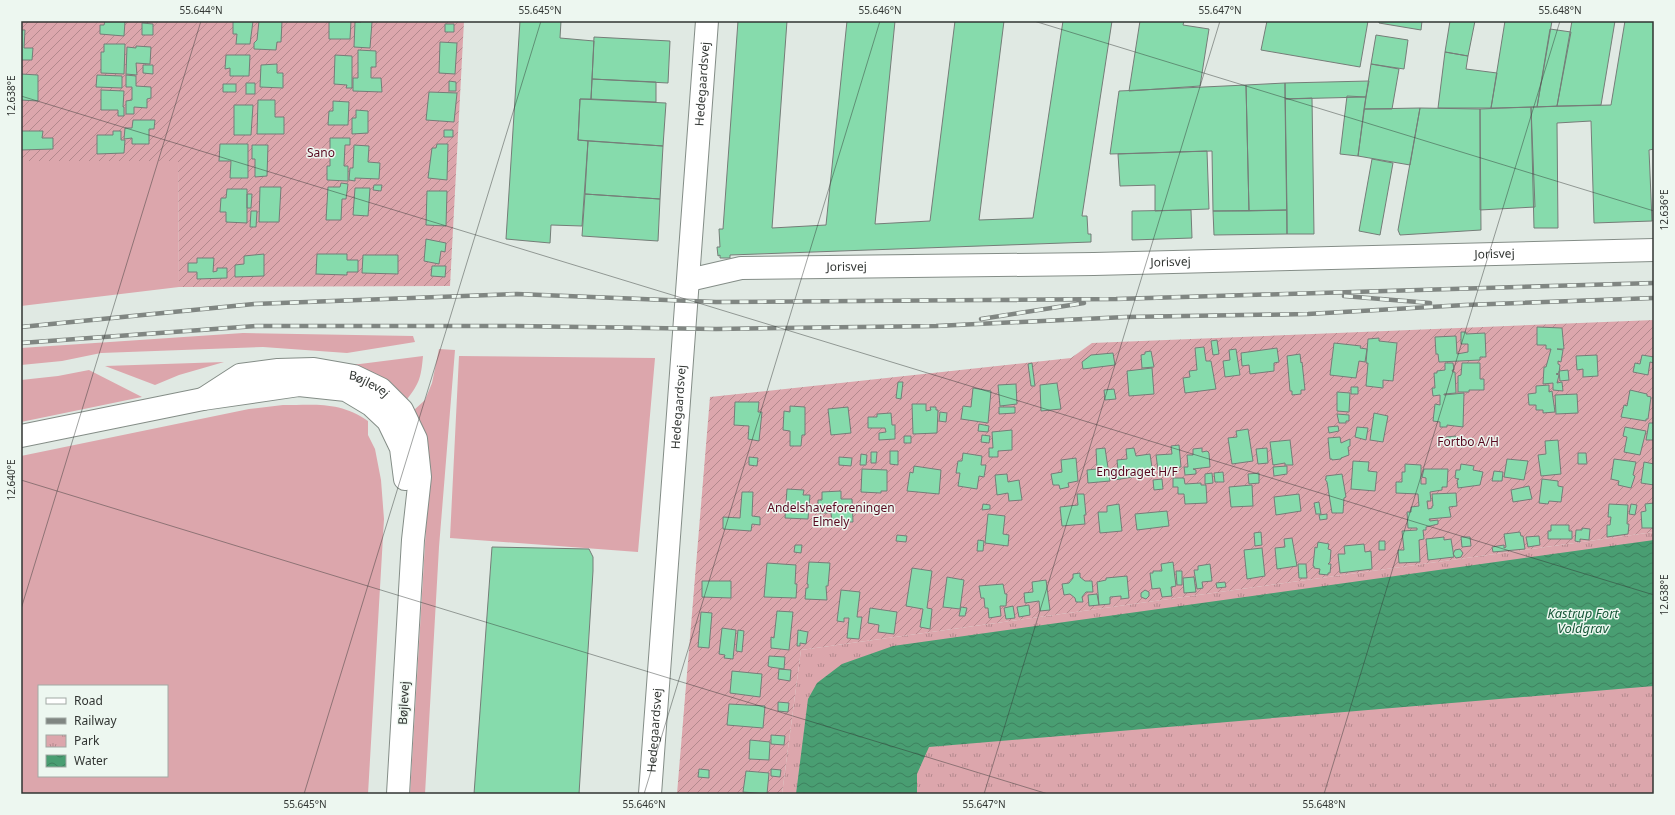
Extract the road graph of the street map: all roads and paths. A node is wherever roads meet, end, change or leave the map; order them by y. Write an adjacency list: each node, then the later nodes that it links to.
1 (707, 21): 3 (street, Hedegaardsvej)
2 (1654, 250): 3 (street, Jorisvej)
3 (689, 280): 6 (street, Hedegaardsvej)
4 (21, 436): 5 (street, Bøjlevej)
5 (398, 794)
6 (650, 794)

